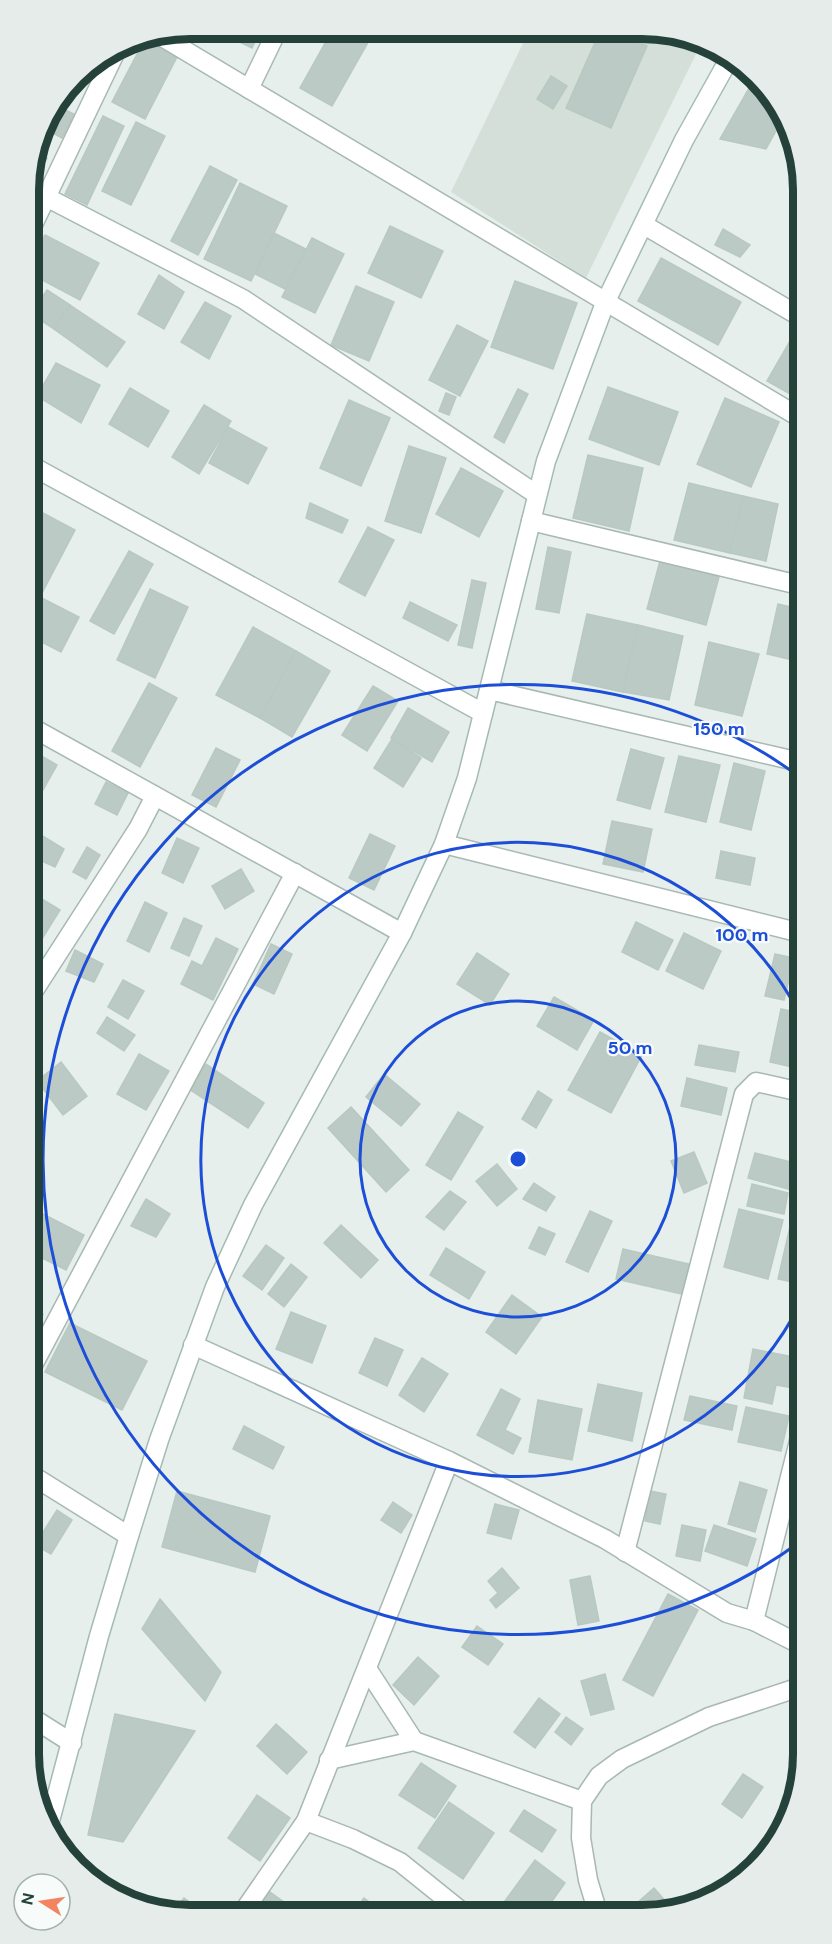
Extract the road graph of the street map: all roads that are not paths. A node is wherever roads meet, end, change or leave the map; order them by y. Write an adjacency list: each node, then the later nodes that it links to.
1 (273, 39): 5 (street)
2 (169, 40): 5 (street)
3 (111, 61): 6 (street)
4 (726, 65): 8 (street)
5 (249, 89): 9 (street)
6 (46, 197): 7 (street); 13 (street)
7 (39, 212)
8 (644, 225): 9 (street); 10 (street)
9 (605, 303): 11 (street); 13 (street)
10 (793, 312)
11 (793, 413)
12 (39, 470): 17 (street)
13 (536, 494): 14 (street)
14 (531, 521): 15 (street); 16 (street)
15 (793, 583)
16 (489, 690): 17 (street); 19 (street)
17 (483, 713): 21 (street)
18 (39, 731): 20 (street)
19 (793, 760)
20 (155, 796): 22 (street); 25 (street)
21 (444, 844): 23 (street); 24 (street)
22 (295, 873): 24 (street); 28 (street)
23 (793, 931)
24 (402, 933): 27 (street)
25 (39, 983)
26 (793, 1090): 33 (street)
27 (193, 1345): 29 (street); 32 (street)
28 (39, 1354)
29 (450, 1461): 33 (street); 36 (street)
30 (793, 1465): 34 (street)
31 (39, 1480): 32 (street)
32 (129, 1536): 40 (street)
33 (626, 1552): 34 (street)
34 (754, 1621): 35 (street)
35 (793, 1641)
36 (368, 1670): 39 (street); 41 (street)
37 (793, 1689): 42 (street)
38 (39, 1722): 40 (street)
39 (414, 1741): 41 (street); 42 (street)
40 (72, 1743): 43 (street)
41 (329, 1760): 44 (street)
42 (582, 1801): 47 (street)
43 (52, 1815)
44 (306, 1821): 45 (street); 46 (street)
45 (248, 1905)
46 (454, 1905)
47 (595, 1905)

